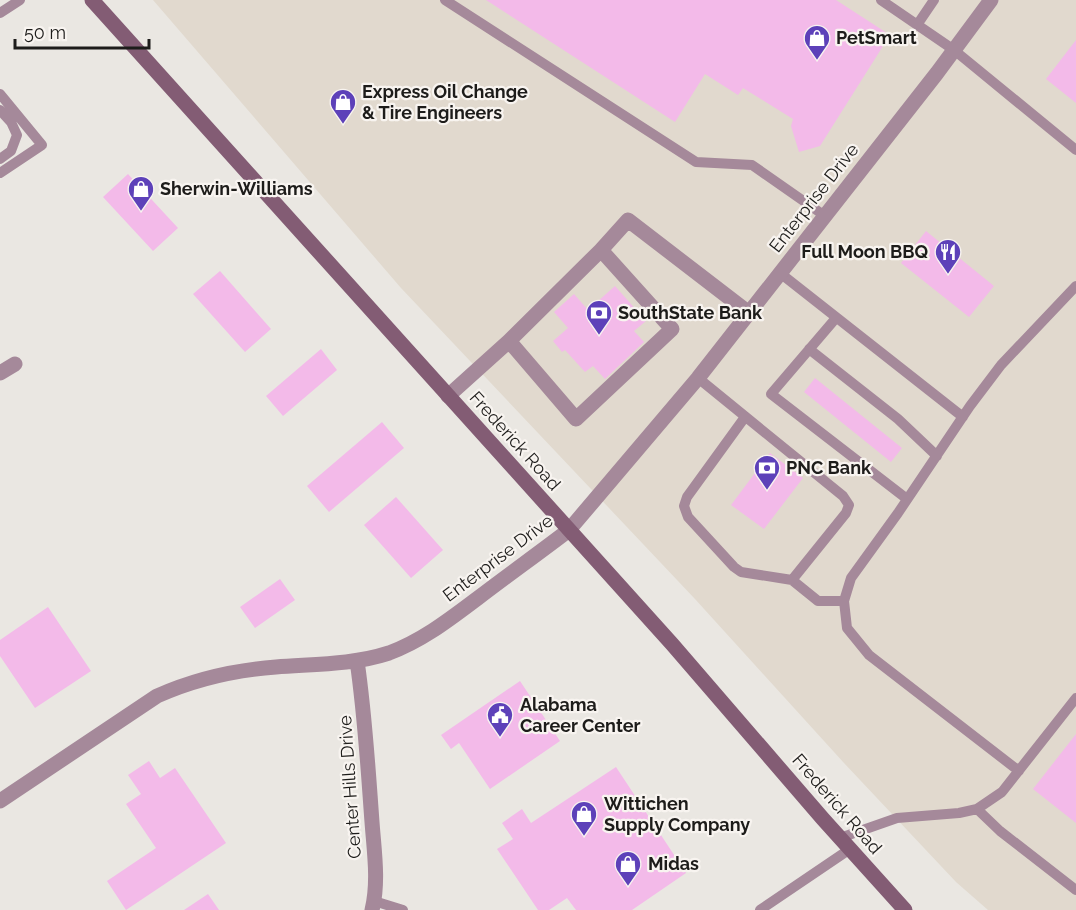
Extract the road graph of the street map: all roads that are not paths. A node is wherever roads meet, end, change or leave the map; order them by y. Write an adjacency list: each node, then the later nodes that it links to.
1 (20, 0): 7 (lane)
2 (92, 0): 26 (main road, Frederick Road)
3 (445, 0): 15 (lane)
4 (881, 0): 8 (lane)
5 (934, 0): 8 (lane)
6 (991, 0): 9 (street, Enterprise Drive)
7 (0, 14)
8 (917, 25): 9 (lane)
9 (954, 50): 12 (lane); 15 (street, Enterprise Drive)
10 (0, 94): 14 (lane)
11 (0, 110): 13 (lane)
12 (1076, 150)
13 (0, 159)
14 (0, 173)
15 (825, 216): 17 (street, Enterprise Drive)
16 (600, 250): 19 (street); 21 (street); 21 (street)
17 (780, 273): 19 (street, Enterprise Drive); 20 (lane)
18 (1076, 286): 28 (lane)
19 (749, 313): 25 (street, Enterprise Drive)
20 (836, 318): 22 (lane); 28 (lane)
21 (509, 341): 26 (street)
22 (809, 349): 29 (lane); 30 (lane)
23 (15, 364): 24 (street)
24 (0, 373)
25 (698, 378): 27 (lane); 31 (street, Enterprise Drive)
26 (448, 396): 31 (main road, Frederick Road)
27 (745, 417): 32 (lane); 32 (lane)
28 (963, 417): 29 (lane)
29 (937, 456): 30 (lane)
30 (907, 499): 33 (lane)
31 (569, 530): 34 (street, Enterprise Drive); 39 (main road, Frederick Road)
32 (792, 580): 33 (lane)
33 (844, 601): 36 (lane)
34 (357, 661): 37 (street, Enterprise Drive); 41 (street, Center Hills Drive)
35 (1076, 698): 36 (lane)
36 (1019, 771): 38 (lane)
37 (0, 801)
38 (976, 809): 39 (lane); 40 (lane)
39 (845, 843): 43 (lane); 44 (main road, Frederick Road)
40 (1076, 890)
41 (373, 906): 42 (lane)
42 (402, 910)
43 (760, 910)
44 (905, 910)

